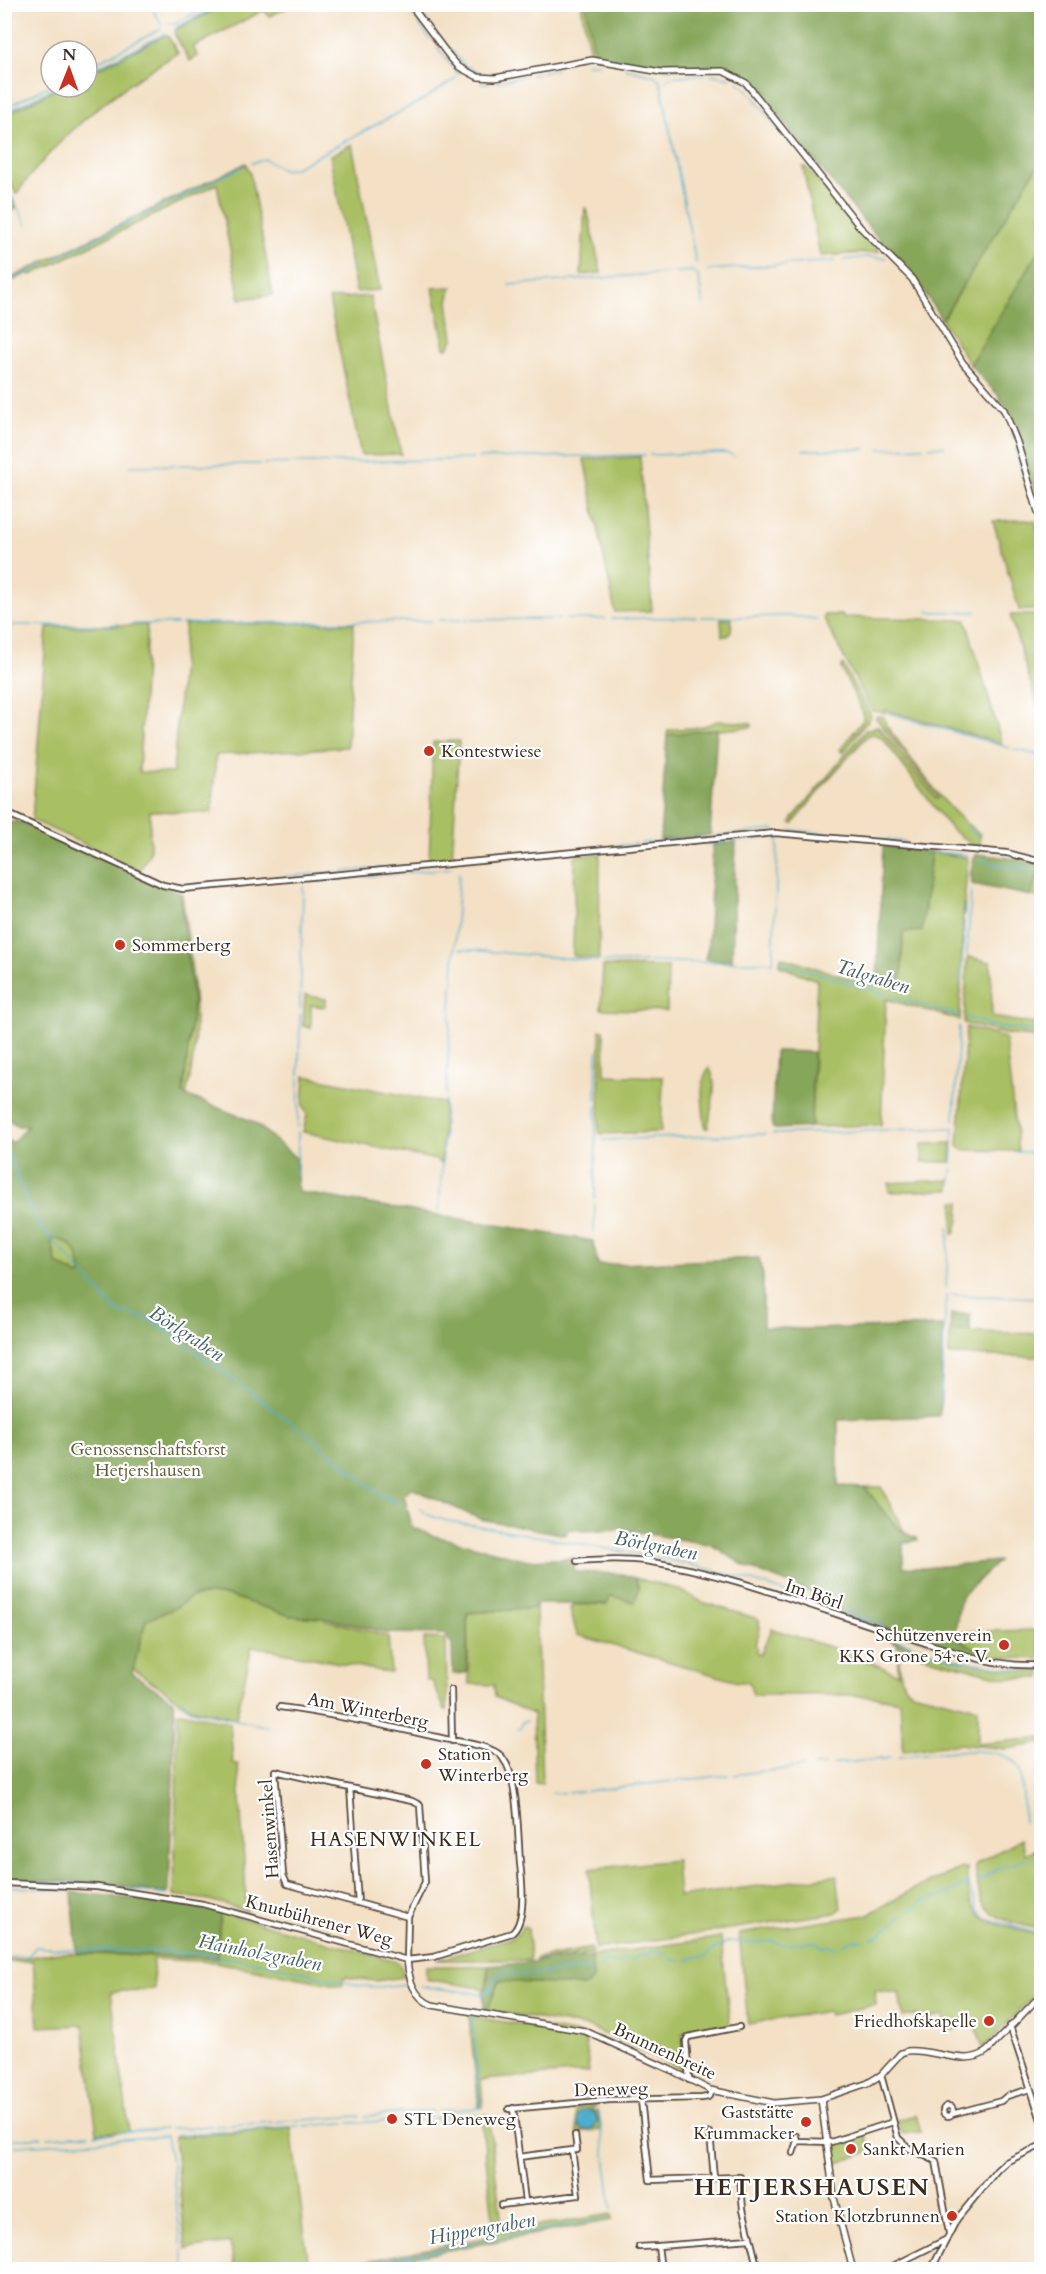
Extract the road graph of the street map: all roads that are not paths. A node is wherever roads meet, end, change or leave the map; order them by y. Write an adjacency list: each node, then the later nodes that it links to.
1 (410, 4): 2 (street)
2 (1041, 525)
3 (4, 812): 4 (street)
4 (1041, 862)
5 (577, 1561): 6 (street, Im Börl)
6 (1041, 1665)
7 (451, 1690): 9 (street, Am Winterberg)
8 (280, 1707): 9 (street, Am Winterberg)
9 (452, 1741): 14 (street, Am Winterberg)
10 (350, 1788): 12 (street); 12 (street, Hasenwinkel); 13 (street, Hasenwinkel)
11 (4, 1883): 14 (street, Knutbührener Weg)
12 (358, 1903): 13 (street, Hasenwinkel)
13 (408, 1917): 14 (street, Hasenwinkel)
14 (407, 1960): 18 (street, Knutbührener Weg)
15 (1041, 1994): 16 (street, Brunnenbreite)
16 (1010, 2026): 19 (street, Brunnenbreite); 21 (street)
17 (739, 2027): 20 (street)
18 (594, 2034): 20 (street, Brunnenbreite)
19 (880, 2075): 23 (street, Brunnenbreite); 26 (street)
20 (689, 2080): 22 (street, Brunnenbreite)
21 (1030, 2089): 25 (street); 27 (street)
22 (713, 2091): 23 (street, Brunnenbreite); 24 (street, Deneweg)
23 (821, 2099): 30 (street)
24 (641, 2100): 34 (street, Deneweg); 35 (street)
25 (952, 2114)
26 (893, 2122): 30 (street); 38 (street)
27 (1041, 2122)
28 (710, 2133): 35 (street)
29 (575, 2135): 32 (street)
30 (828, 2142): 33 (street); 45 (street)
31 (1041, 2145): 38 (street)
32 (572, 2150): 34 (street); 36 (street)
33 (793, 2153)
34 (519, 2157): 36 (street)
35 (714, 2178): 39 (street)
36 (525, 2202): 37 (street)
37 (501, 2205)
38 (949, 2233): 40 (street)
39 (750, 2239): 41 (street); 44 (street)
40 (946, 2239): 46 (street); 47 (street)
41 (658, 2246): 42 (street); 43 (street)
42 (639, 2247)
43 (661, 2270)
44 (758, 2270)
45 (853, 2270)
46 (885, 2270)
47 (931, 2270)

